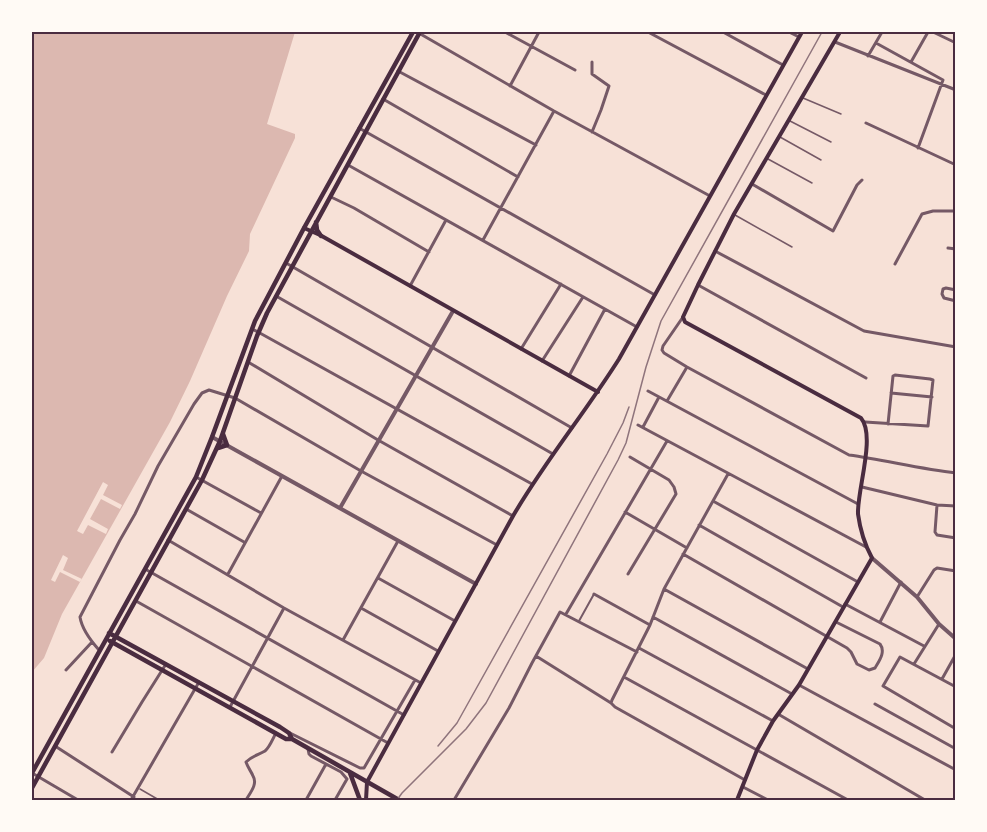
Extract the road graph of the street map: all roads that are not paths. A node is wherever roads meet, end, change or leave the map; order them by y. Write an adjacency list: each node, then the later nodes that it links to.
1 (417, 32): 22 (main road); 23 (main road); 25 (street)
2 (506, 32): 16 (street)
3 (539, 32): 16 (street)
4 (648, 32): 27 (street)
5 (723, 32): 20 (street)
6 (789, 32): 12 (street)
7 (802, 32): 12 (main road)
8 (840, 32): 13 (main road)
9 (882, 32): 14 (street)
10 (928, 32): 19 (street)
11 (933, 32): 15 (street)
12 (799, 37): 20 (main road)
13 (834, 42): 17 (street); 28 (main road)
14 (876, 43): 17 (street); 19 (street)
15 (956, 44)
16 (532, 46): 21 (street); 25 (street)
17 (868, 56): 24 (street)
18 (592, 62): 36 (street)
19 (911, 62): 24 (street)
20 (783, 65): 27 (main road)
21 (575, 70)
22 (398, 71): 23 (main road); 39 (street)
23 (392, 77): 29 (main road); 34 (main road)
24 (941, 85): 26 (street); 40 (street)
25 (510, 86): 30 (street)
26 (956, 90)
27 (766, 95): 50 (main road)
28 (802, 98): 31 (lane); 32 (main road)
29 (383, 99): 35 (main road); 45 (street)
30 (554, 111): 36 (street); 39 (street)
31 (841, 114)
32 (789, 121): 37 (main road); 38 (lane)
33 (866, 123): 40 (street)
34 (359, 128): 35 (street); 56 (main road)
35 (365, 131): 43 (main road); 51 (street)
36 (592, 132): 50 (street)
37 (779, 137): 41 (main road); 42 (lane)
38 (831, 142)
39 (536, 146): 45 (street)
40 (918, 148): 44 (street)
41 (767, 159): 47 (lane); 48 (main road)
42 (821, 160)
43 (347, 164): 49 (main road); 55 (street)
44 (956, 165)
45 (518, 177): 51 (street)
46 (862, 180): 48 (street)
47 (812, 183)
48 (752, 184): 53 (main road)
49 (329, 196): 54 (main road); 65 (street)
50 (710, 196): 73 (main road)
51 (500, 209): 60 (street); 73 (street)
52 (956, 211): 67 (street)
53 (734, 214): 61 (lane); 64 (main road)
54 (317, 220): 57 (main road); 58 (main road)
55 (446, 220): 60 (street); 65 (street)
56 (304, 228): 57 (main road); 66 (main road)
57 (311, 232): 58 (main road); 59 (main road)
58 (321, 236): 59 (main road); 71 (main road)
59 (308, 238): 68 (main road)
60 (483, 240): 69 (street)
61 (792, 247)
62 (948, 248): 63 (street)
63 (956, 249)
64 (715, 251): 70 (main road); 83 (street)
65 (429, 252): 71 (street)
66 (286, 263): 68 (street); 81 (main road)
67 (895, 264)
68 (294, 267): 74 (main road); 84 (street)
69 (561, 284): 75 (street); 85 (street)
70 (698, 285): 79 (main road); 91 (street)
71 (410, 286): 78 (main road)
72 (956, 290): 76 (street)
73 (655, 295): 80 (main road)
74 (277, 296): 82 (main road); 89 (street)
75 (583, 297): 77 (street); 86 (street)
76 (956, 301)
77 (605, 309): 80 (street); 90 (street)
78 (453, 311): 84 (street); 85 (main road)
79 (683, 317): 88 (street); 101 (main road)
80 (637, 327): 93 (main road)
81 (252, 329): 82 (street); 95 (main road)
82 (258, 332): 87 (main road); 100 (street)
83 (956, 347)
84 (432, 348): 89 (street); 105 (street)
85 (521, 349): 86 (main road)
86 (542, 361): 90 (main road)
87 (248, 362): 98 (main road); 108 (street)
88 (687, 367): 99 (street); 115 (street)
89 (416, 375): 100 (street); 113 (street)
90 (569, 376): 93 (main road)
91 (866, 378)
92 (648, 391): 97 (street)
93 (598, 392): 105 (main road)
94 (891, 393): 96 (street); 96 (street); 102 (street)
95 (228, 396): 98 (street); 107 (main road); 177 (street)
96 (932, 396): 102 (street)
97 (659, 397): 99 (street); 104 (street)
98 (235, 398): 106 (main road); 117 (street)
99 (668, 402): 126 (street)
100 (397, 409): 108 (street); 123 (street)
101 (865, 422): 102 (street); 115 (main road)
102 (888, 424)
103 (638, 425): 104 (street)
104 (643, 427): 110 (street)
105 (572, 428): 113 (main road)
106 (223, 434): 109 (main road); 111 (main road)
107 (212, 437): 109 (street); 121 (main road)
108 (378, 440): 117 (street); 133 (street)
109 (220, 441): 111 (street); 112 (main road)
110 (667, 441): 116 (street); 119 (street)
111 (227, 445): 112 (main road); 120 (street)
112 (217, 448): 122 (main road)
113 (554, 454): 123 (main road)
114 (630, 457): 116 (street)
115 (866, 457): 118 (street); 124 (main road)
116 (651, 469): 131 (street); 135 (street)
117 (361, 471): 129 (street); 140 (street)
118 (956, 473)
119 (728, 474): 125 (street); 141 (street)
120 (282, 476): 129 (street); 132 (street)
121 (196, 477): 122 (street); 145 (main road)
122 (202, 480): 130 (main road); 132 (street)
123 (532, 484): 133 (main road)
124 (862, 487): 126 (main road); 127 (street)
125 (713, 501): 134 (street); 150 (street)
126 (858, 504): 141 (main road)
127 (937, 505): 128 (street); 136 (street)
128 (956, 506)
129 (340, 508): 138 (street)
130 (186, 509): 137 (main road); 139 (street)
131 (625, 512): 135 (street); 160 (street)
132 (261, 513): 139 (street)
133 (513, 516): 140 (main road)
134 (699, 525): 142 (street); 157 (street)
135 (655, 529): 142 (street); 148 (street)
136 (956, 538)
137 (168, 540): 145 (main road); 147 (street)
138 (398, 541): 149 (street); 152 (street)
139 (245, 542): 147 (street)
140 (497, 545): 152 (main road)
141 (866, 547): 144 (main road)
142 (687, 548): 143 (street)
143 (683, 554): 153 (street); 171 (street)
144 (872, 558): 150 (main road); 151 (street)
145 (148, 570): 156 (main road); 169 (main road); 172 (street)
146 (956, 571): 155 (street)
147 (228, 574): 158 (street)
148 (628, 574)
149 (377, 578): 159 (street); 162 (street)
150 (858, 582): 157 (main road)
151 (901, 582): 155 (street); 165 (street)
152 (476, 584): 162 (main road)
153 (664, 589): 161 (street); 191 (street)
154 (594, 594): 163 (street); 167 (street)
155 (917, 597): 166 (street)
156 (134, 601): 168 (main road); 190 (street)
157 (844, 606): 164 (main road); 165 (street)
158 (284, 608): 172 (street); 176 (street)
159 (361, 608): 176 (street); 184 (street)
160 (566, 614): 163 (street); 187 (street)
161 (653, 617): 167 (street); 201 (street)
162 (455, 621): 184 (main road)
163 (579, 621): 185 (street)
164 (836, 622): 171 (main road); 171 (street)
165 (880, 622): 180 (street)
166 (939, 624): 173 (street); 180 (street)
167 (650, 625): 181 (street)
168 (118, 630): 170 (main road); 175 (main road)
169 (109, 633): 170 (main road); 174 (main road)
170 (115, 636): 175 (main road); 178 (main road)
171 (827, 636): 191 (main road)
172 (268, 637): 190 (street); 206 (street)
173 (955, 638)
174 (106, 639): 178 (main road); 182 (main road)
175 (121, 639): 188 (main road)
176 (343, 640): 196 (street)
177 (92, 642): 182 (street); 192 (street)
178 (112, 642): 179 (main road); 183 (main road)
179 (118, 645): 183 (main road); 193 (main road)
180 (924, 646): 189 (street)
181 (639, 648): 185 (street); 211 (street)
182 (99, 650): 209 (main road)
183 (107, 651): 210 (main road)
184 (438, 651): 197 (main road)
185 (637, 652): 194 (street)
186 (956, 654): 195 (street)
187 (536, 656): 203 (street); 244 (street)
188 (166, 664): 193 (street); 198 (main road)
189 (914, 664): 195 (street); 212 (street)
190 (251, 667): 202 (street); 216 (street)
191 (808, 669): 199 (main road)
192 (66, 670)
193 (162, 670): 198 (main road); 223 (street)
194 (624, 677): 203 (street); 221 (street)
195 (942, 679): 200 (street)
196 (415, 680): 197 (street); 206 (street)
197 (421, 683): 208 (main road)
198 (198, 685): 202 (main road); 205 (main road); 234 (street)
199 (799, 685): 201 (main road); 226 (street)
200 (956, 687)
201 (792, 694): 207 (main road)
202 (233, 701): 205 (street); 214 (main road)
203 (611, 703): 230 (street)
204 (875, 704): 220 (street)
205 (230, 706): 213 (main road)
206 (398, 711): 208 (street); 216 (street)
207 (778, 714): 211 (main road); 248 (street)
208 (404, 715): 217 (main road)
209 (63, 717): 210 (main road); 222 (main road)
210 (69, 721): 218 (main road)
211 (773, 722): 221 (main road)
212 (956, 729)
213 (276, 733): 215 (main road); 238 (street)
214 (289, 733): 215 (main road); 216 (street)
215 (292, 739): 219 (main road)
216 (381, 740): 217 (street)
217 (388, 743): 231 (main road)
218 (55, 747): 224 (main road); 235 (street)
219 (308, 748): 225 (street); 228 (main road)
220 (956, 749)
221 (758, 750): 230 (main road); 247 (street)
222 (45, 751): 224 (main road); 227 (main road)
223 (112, 752)
224 (50, 754): 229 (main road)
225 (326, 764): 239 (street); 240 (street)
226 (956, 771)
227 (32, 773): 229 (street)
228 (350, 773): 231 (main road); 241 (main road)
229 (38, 777): 233 (main road); 236 (street)
230 (745, 780): 232 (main road)
231 (367, 782): 242 (main road); 243 (main road)
232 (743, 787): 245 (main road); 246 (street)
233 (32, 788)
234 (139, 788): 235 (street); 237 (lane)
235 (132, 799)
236 (78, 801)
237 (159, 801)
238 (246, 801)
239 (306, 801)
240 (335, 801)
241 (360, 801)
242 (366, 801)
243 (399, 801)
244 (454, 801)
245 (737, 801)
246 (768, 801)
247 (848, 801)
248 (925, 801)

